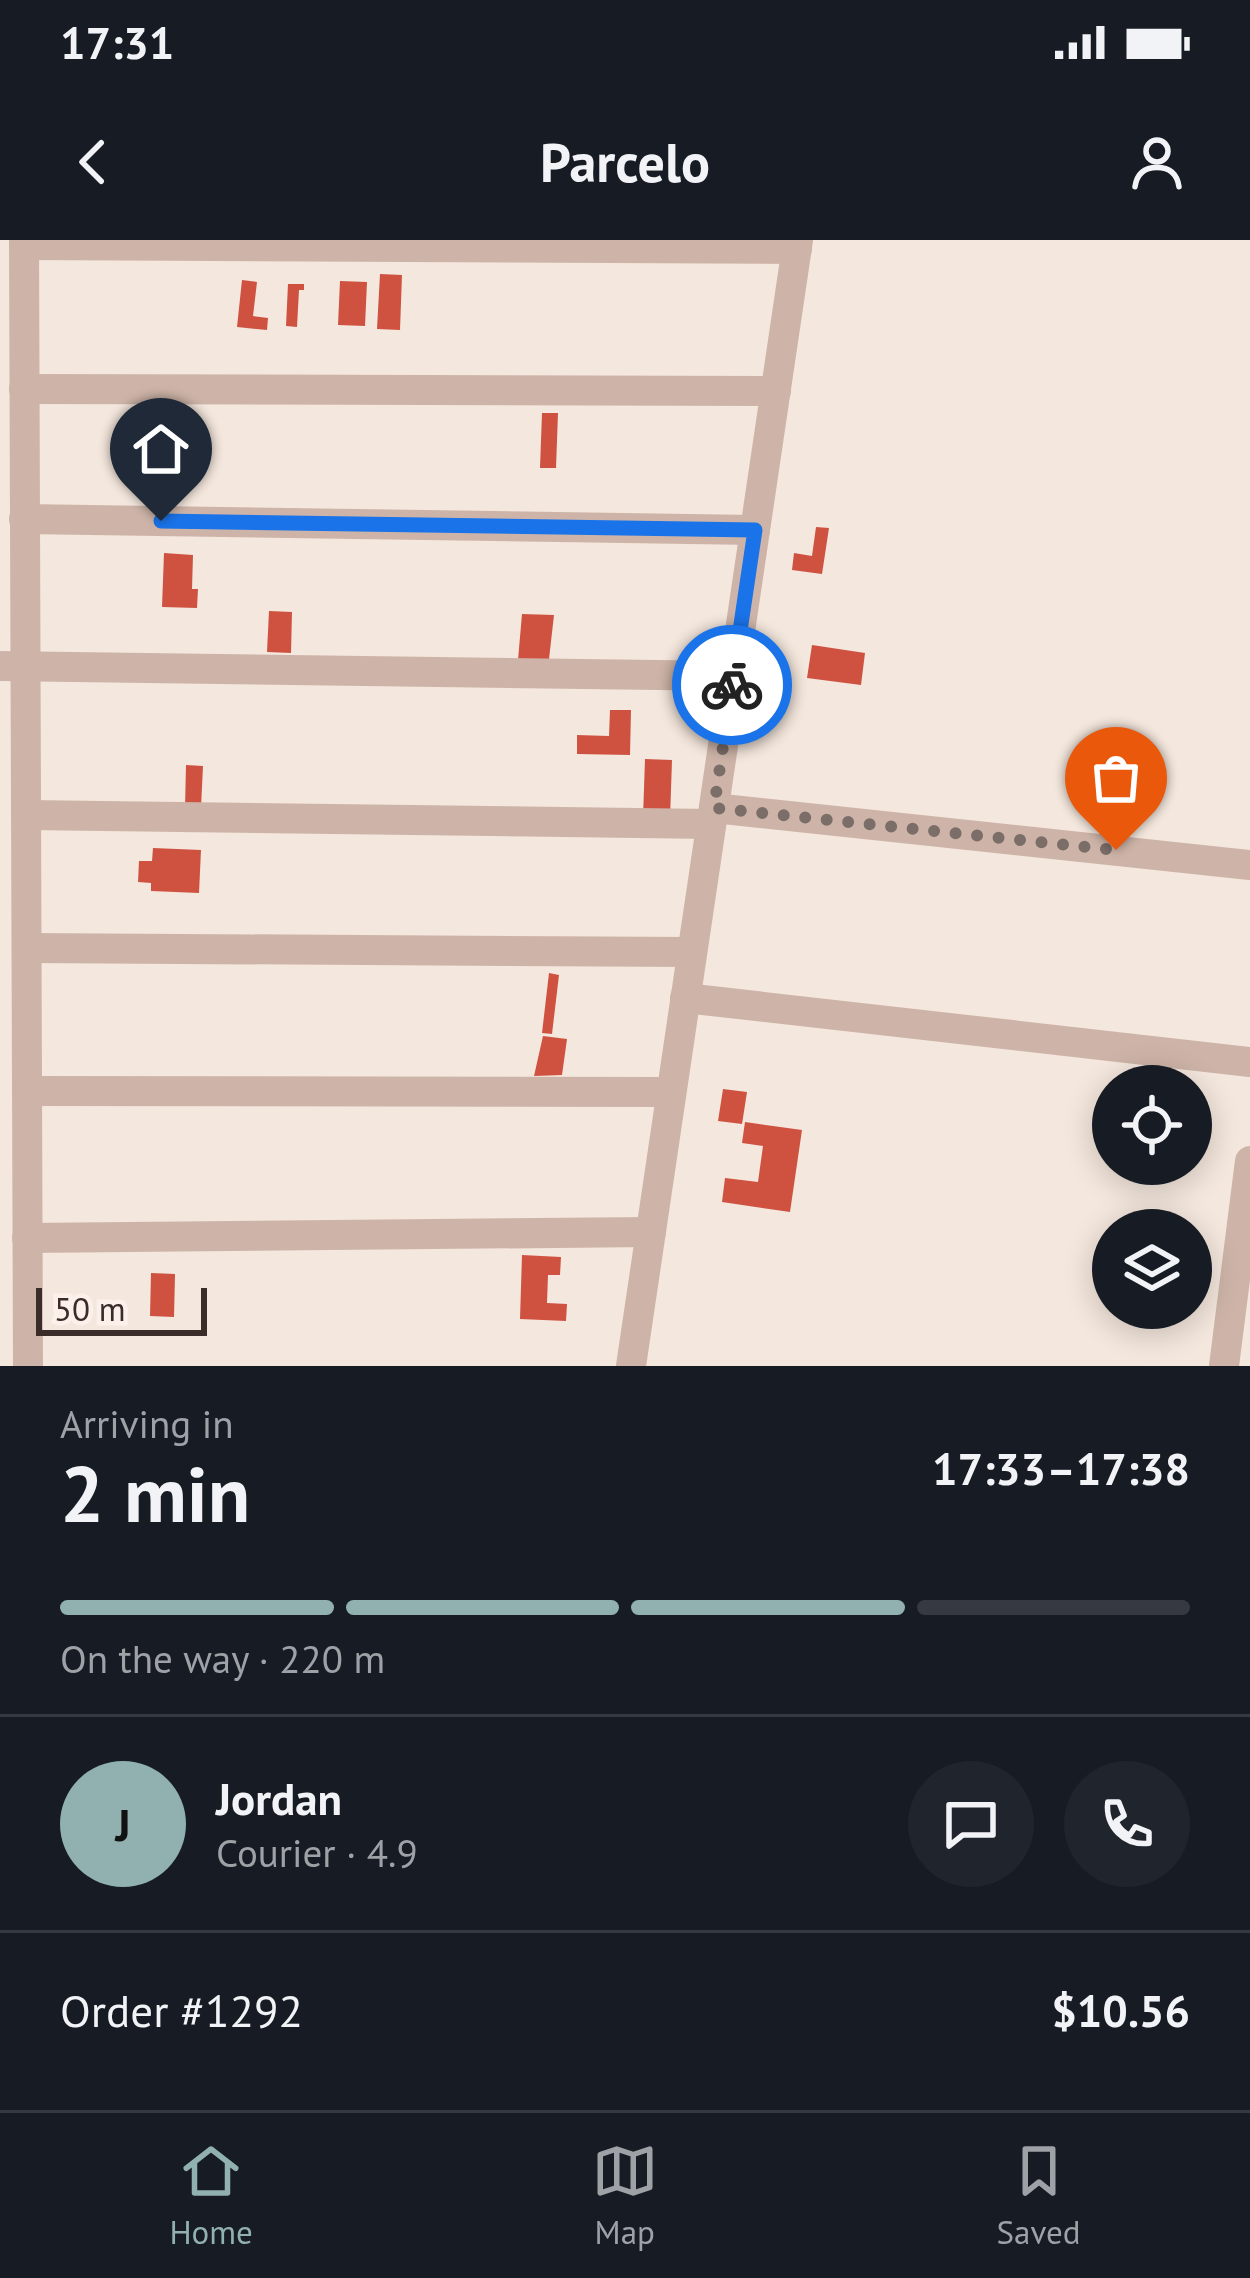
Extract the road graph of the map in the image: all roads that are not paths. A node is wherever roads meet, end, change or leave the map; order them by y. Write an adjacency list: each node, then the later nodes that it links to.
1 (24, 243): 2 (street); 3 (street)
2 (798, 244): 4 (street)
3 (24, 389): 4 (street); 5 (street)
4 (776, 391): 6 (street)
5 (16, 529): 6 (street); 7 (street)
6 (755, 530): 8 (street)
7 (13, 666): 8 (street); 9 (street)
8 (734, 676): 10 (street)
9 (26, 815): 10 (street); 12 (street)
10 (712, 816): 11 (street); 13 (street)
11 (1250, 865)
12 (27, 948): 13 (street); 16 (street)
13 (692, 952): 14 (street)
14 (686, 998): 15 (street); 17 (street)
15 (1250, 1062)
16 (27, 1090): 17 (street); 20 (street)
17 (671, 1092): 19 (street)
18 (1250, 1161): 23 (street)
19 (651, 1232): 20 (street); 22 (street)
20 (27, 1238): 21 (street)
21 (28, 1366)
22 (631, 1366)
23 (1224, 1366)

